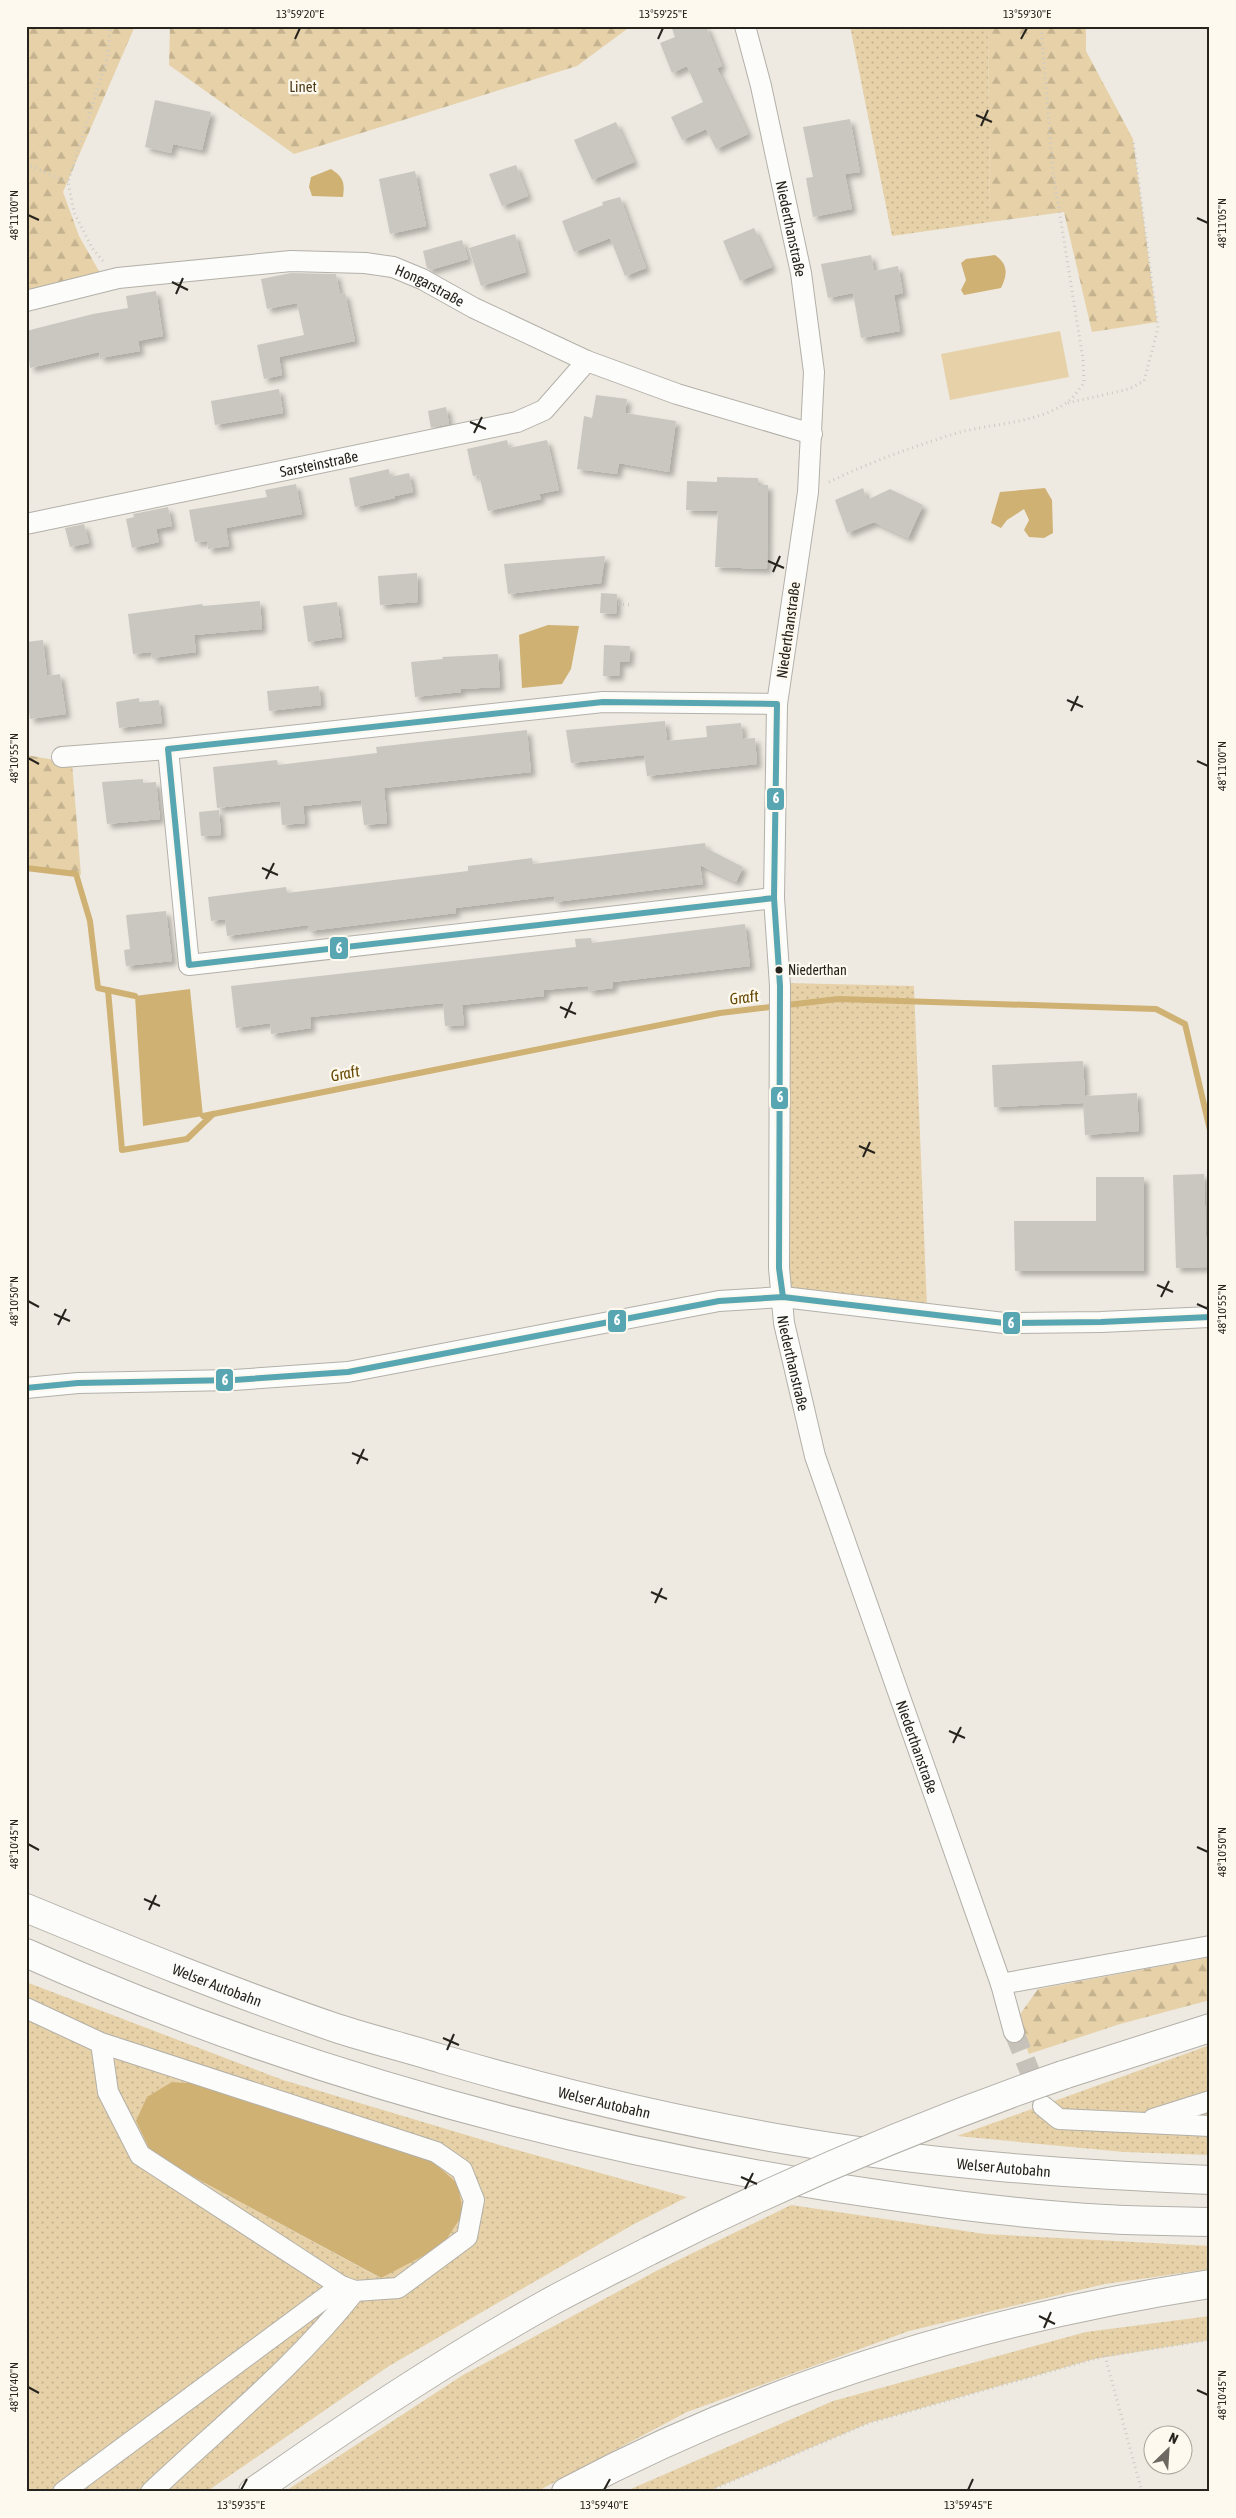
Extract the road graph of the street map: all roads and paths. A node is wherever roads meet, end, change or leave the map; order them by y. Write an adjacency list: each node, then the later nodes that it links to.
1 (110, 26): 6 (path)
2 (745, 26): 11 (street, Niederthanstraße)
3 (1041, 26): 10 (path)
4 (1133, 139): 10 (path)
5 (26, 164): 6 (path)
6 (68, 182): 7 (path)
7 (118, 278): 8 (street, Hongarstraße); 9 (street, Hongarstraße)
8 (26, 301)
9 (587, 361): 11 (street, Hongarstraße); 13 (street, Sarsteinstraße)
10 (1067, 403): 12 (path)
11 (812, 434): 12 (street, Niederthanstraße)
12 (808, 492): 16 (street, Niederthanstraße)
13 (26, 524)
14 (618, 604): 15 (path)
15 (632, 605)
16 (777, 704): 17 (street); 19 (street, Niederthanstraße)
17 (168, 749): 18 (street); 19 (street)
18 (62, 757)
19 (774, 898): 20 (street, Niederthanstraße)
20 (783, 1297): 21 (street); 22 (street); 26 (street, Niederthanstraße)
21 (1210, 1317)
22 (26, 1388)
23 (26, 1908): 35 (highway, Welser Autobahn)
24 (1210, 1946): 26 (street)
25 (26, 1953): 36 (highway)
26 (1001, 1984): 29 (street, Niederthanstraße)
27 (26, 2008): 30 (street)
28 (1210, 2028): 43 (highway, bridge)
29 (1014, 2032)
30 (101, 2043): 38 (street); 38 (street)
31 (1210, 2101): 33 (street)
32 (1043, 2106): 33 (street)
33 (1139, 2124): 34 (street)
34 (1210, 2126)
35 (1210, 2180)
36 (1210, 2222)
37 (1210, 2284): 44 (highway)
38 (348, 2288): 41 (street); 42 (street)
39 (1210, 2340): 40 (path)
40 (1105, 2356): 45 (path); 46 (path)
41 (63, 2492)
42 (151, 2492)
43 (252, 2492)
44 (566, 2492)
45 (706, 2492)
46 (1142, 2492)

